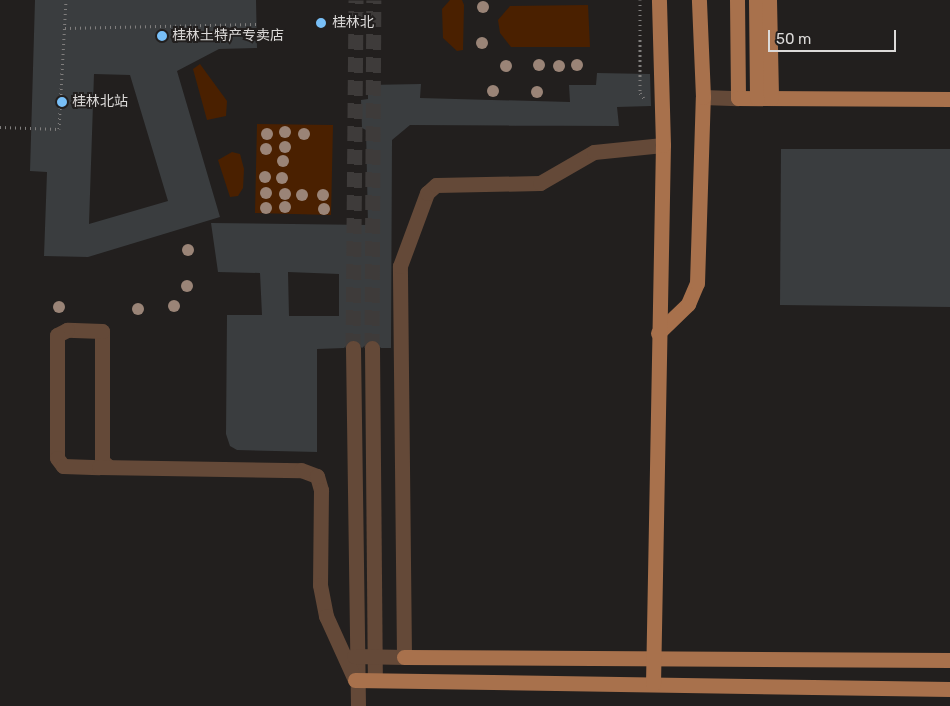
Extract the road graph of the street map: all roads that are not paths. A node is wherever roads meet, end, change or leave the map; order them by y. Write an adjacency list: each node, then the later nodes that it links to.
1 (659, 0): 10 (main road)
2 (699, 0): 6 (main road)
3 (737, 0): 7 (main road)
4 (756, 0): 8 (main road)
5 (769, 0): 8 (main road)
6 (703, 97): 7 (street); 11 (main road)
7 (738, 98): 8 (main road)
8 (764, 98): 9 (main road)
9 (950, 99)
10 (663, 145): 11 (main road); 17 (street)
11 (658, 333): 18 (main road)
12 (354, 348): 15 (street)
13 (372, 348): 16 (street)
14 (109, 467): 14 (street); 20 (street)
15 (354, 656): 16 (street); 20 (street)
16 (375, 657): 17 (street); 21 (street)
17 (404, 657): 18 (main road)
18 (655, 660): 19 (main road); 22 (main road)
19 (950, 660)
20 (355, 680): 21 (main road); 24 (street)
21 (375, 680): 22 (main road)
22 (653, 684): 23 (main road)
23 (950, 689)
24 (358, 706)

